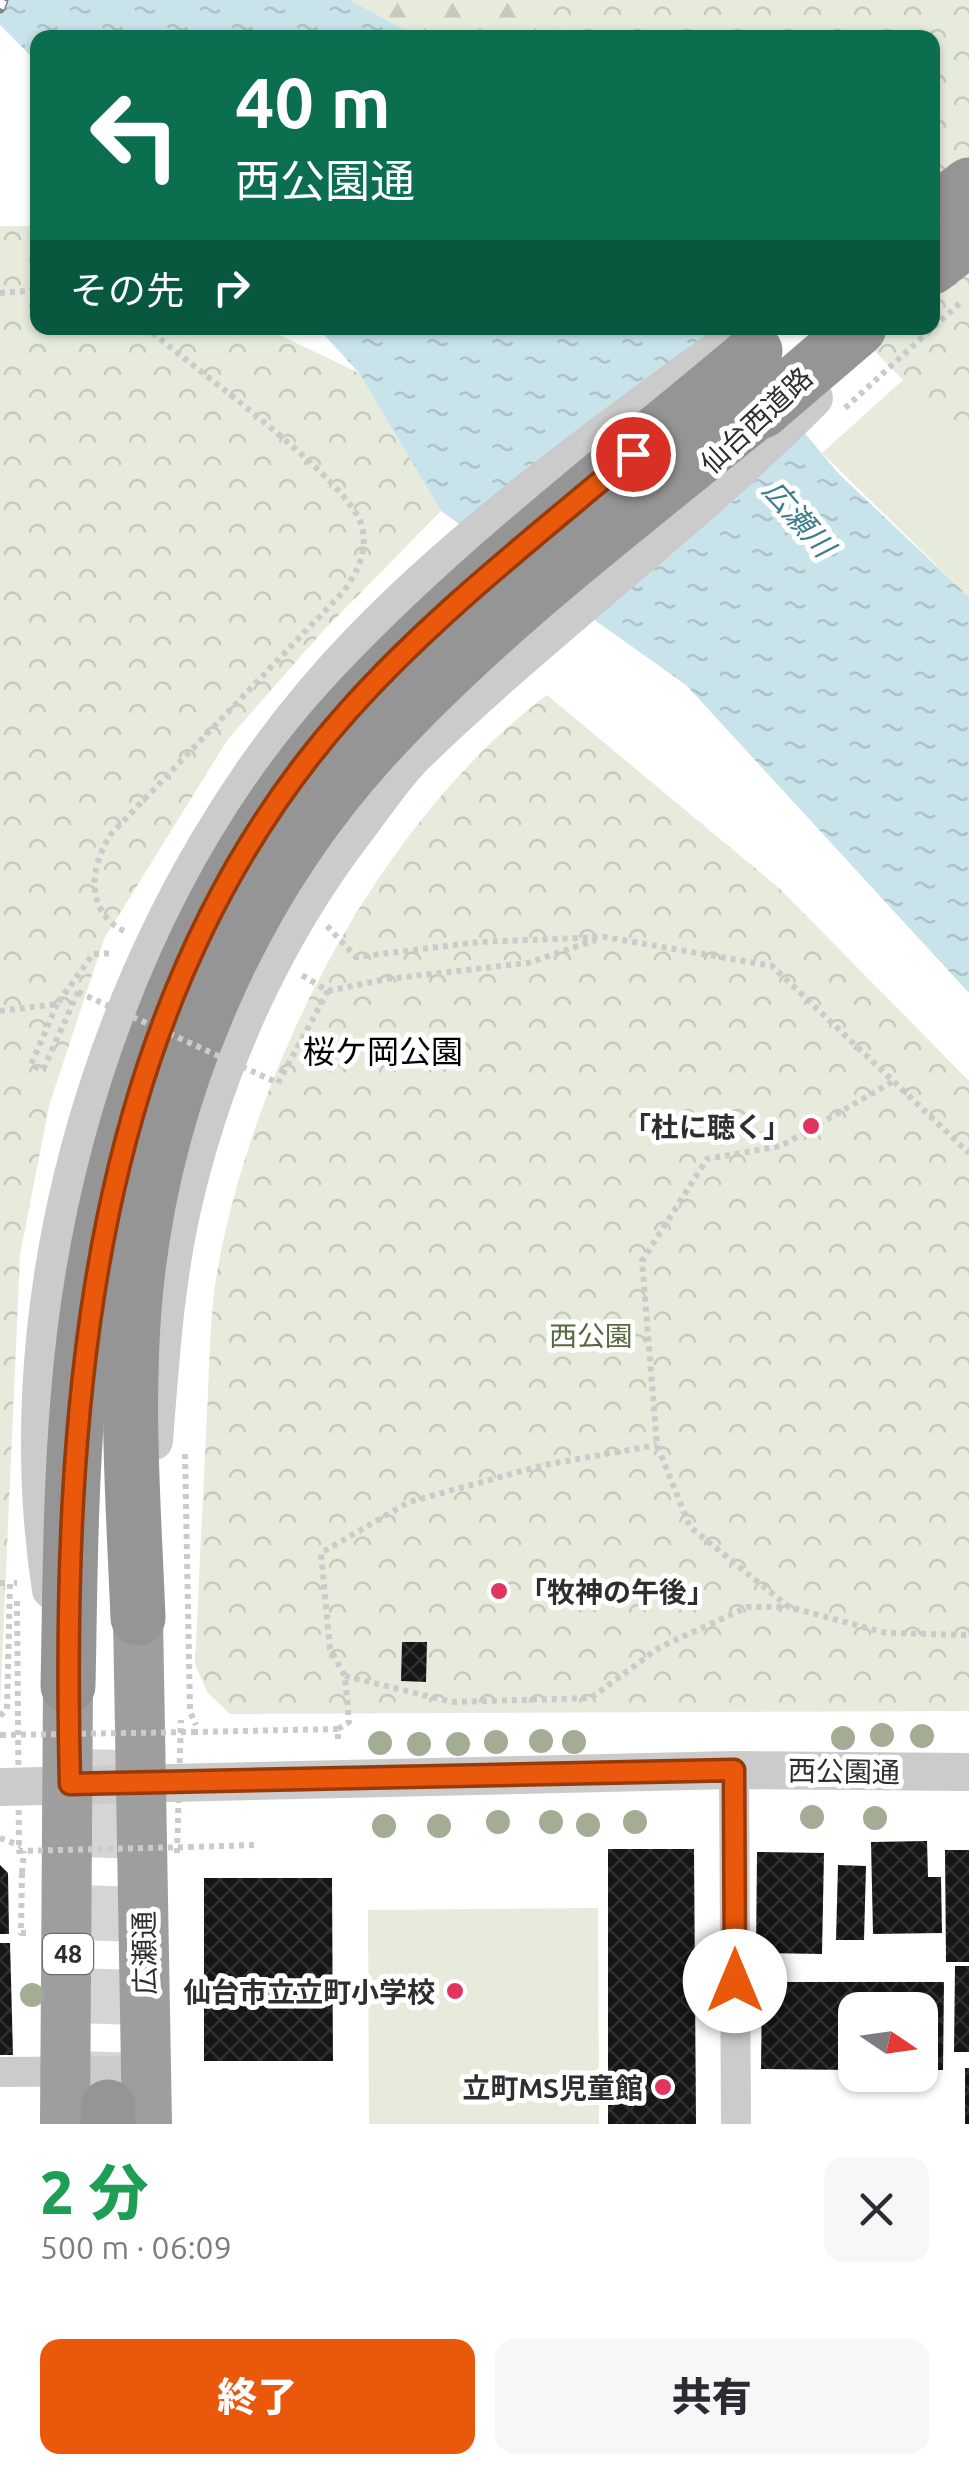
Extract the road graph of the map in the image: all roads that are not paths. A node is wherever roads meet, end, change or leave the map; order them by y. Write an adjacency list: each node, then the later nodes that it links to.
1 (969, 172): 3 (street)
2 (969, 184): 4 (highway)
3 (940, 192)
4 (940, 208)
5 (969, 238): 7 (highway)
6 (969, 257): 8 (street)
7 (940, 262)
8 (940, 281)
9 (828, 335): 11 (highway, 仙台西道路 / 48)
10 (876, 335): 12 (street)
11 (769, 348): 12 (highway, 仙台西道路 / 48); 12 (highway, 仙台西道路 / 48)
12 (495, 601): 13 (highway, 48); 14 (highway, 48); 14 (street)
13 (138, 1618): 17 (highway, 48)
14 (68, 1686): 18 (highway, 48)
15 (734, 1770): 16 (street, 西公園通); 17 (street, 西公園通); 22 (street)
16 (969, 1772)
17 (141, 1782): 18 (street, 西公園通); 21 (highway, 広瀬通 / 48)
18 (70, 1784): 19 (street, 西公園通); 21 (highway, 48)
19 (0, 1786)
20 (0, 2072): 21 (street)
21 (100, 2106)
22 (736, 2124)

